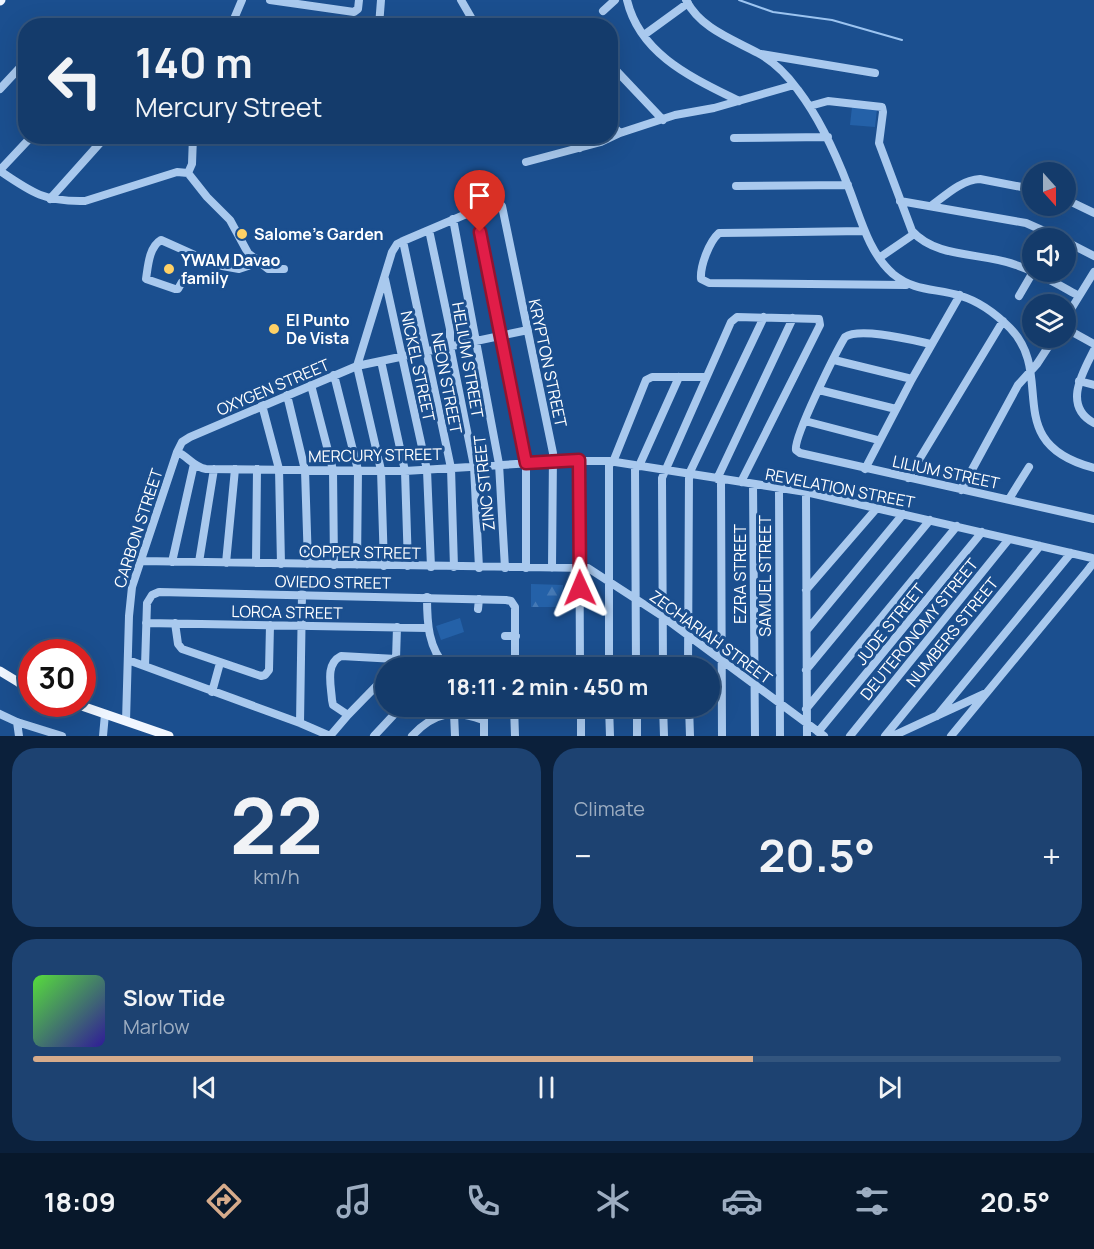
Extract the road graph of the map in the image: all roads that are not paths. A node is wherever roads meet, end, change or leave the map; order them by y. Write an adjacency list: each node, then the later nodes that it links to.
1 (242, 0): 10 (street)
2 (270, 0): 3 (street)
3 (359, 0)
4 (381, 0): 11 (street)
5 (461, 0): 12 (street)
6 (615, 0): 9 (street)
7 (627, 0): 13 (street)
8 (687, 2): 13 (street); 14 (street)
9 (603, 11)
10 (234, 18)
11 (380, 18)
12 (471, 18)
13 (644, 35): 20 (street)
14 (759, 54): 17 (street); 18 (street)
15 (18, 70): 19 (street)
16 (618, 72): 22 (street)
17 (875, 73)
18 (794, 85): 20 (street); 21 (street)
19 (0, 89)
20 (739, 102): 22 (street)
21 (810, 106): 24 (street); 39 (street)
22 (663, 120): 23 (street)
23 (620, 133)
24 (828, 137): 25 (street); 35 (street)
25 (734, 138)
26 (24, 144): 33 (street)
27 (99, 144): 38 (street)
28 (193, 144): 34 (street)
29 (577, 144): 31 (street)
30 (594, 144): 31 (street)
31 (580, 148): 32 (street)
32 (526, 162)
33 (0, 170): 38 (street)
34 (188, 173): 38 (street); 52 (street)
35 (848, 185): 36 (street); 47 (street)
36 (736, 186)
37 (1022, 187): 41 (street)
38 (50, 199)
39 (900, 201): 41 (street); 48 (street)
40 (1076, 204): 43 (street)
41 (931, 206): 45 (street)
42 (476, 210): 44 (street); 69 (street, KRYPTON STREET); 71 (street)
43 (1094, 213)
44 (453, 219): 46 (street); 72 (street, ZINC STREET)
45 (1037, 228)
46 (429, 230): 49 (street); 75 (street, HELIUM STREET)
47 (864, 231): 53 (street); 61 (street)
48 (914, 234): 53 (street); 54 (street)
49 (400, 242): 57 (street); 78 (street, NEON STREET)
50 (1076, 247): 51 (street)
51 (1094, 256)
52 (255, 258): 55 (street); 58 (street)
53 (879, 258): 61 (street)
54 (1022, 268)
55 (284, 269)
56 (1094, 272): 64 (street)
57 (385, 278): 79 (street, NICKEL STREET); 82 (street)
58 (182, 282)
59 (1027, 282): 63 (street)
60 (1052, 282): 64 (street)
61 (908, 285): 62 (street)
62 (960, 296): 68 (street); 73 (street)
63 (1019, 296)
64 (1079, 296): 65 (street)
65 (1076, 301)
66 (764, 318): 67 (street); 86 (street); 122 (street)
67 (793, 318): 124 (street); 125 (street)
68 (1003, 321): 83 (street); 123 (street)
69 (528, 330): 71 (street, OXYGEN STREET); 100 (street, KRYPTON STREET)
70 (1076, 334): 74 (street)
71 (500, 336): 72 (street, OXYGEN STREET); 102 (street)
72 (476, 341): 75 (street, OXYGEN STREET); 104 (street, ZINC STREET)
73 (931, 344): 80 (street); 87 (street)
74 (1094, 344)
75 (450, 346): 78 (street, OXYGEN STREET); 105 (street, HELIUM STREET)
76 (1047, 348): 83 (street)
77 (1094, 350): 88 (street)
78 (425, 352): 79 (street, OXYGEN STREET); 108 (street, NEON STREET)
79 (402, 356): 81 (street, OXYGEN STREET); 119 (street, NICKEL STREET)
80 (834, 360): 87 (street); 91 (street)
81 (381, 361): 82 (street, OXYGEN STREET); 121 (street)
82 (357, 366): 84 (street, OXYGEN STREET); 118 (street)
83 (1031, 371): 109 (street); 128 (street)
84 (334, 375): 89 (street, OXYGEN STREET); 117 (street)
85 (679, 377): 86 (street); 101 (street); 106 (street)
86 (706, 377): 120 (street)
87 (912, 379): 94 (street)
88 (1078, 381): 90 (street); 96 (street)
89 (311, 385): 92 (street, OXYGEN STREET); 116 (street)
90 (1094, 385)
91 (819, 390): 94 (street); 95 (street)
92 (287, 395): 93 (street, OXYGEN STREET); 115 (street)
93 (262, 405): 98 (street, OXYGEN STREET); 113 (street)
94 (896, 409): 97 (street)
95 (805, 421): 97 (street); 114 (street, LILIUM STREET)
96 (1094, 423)
97 (879, 440): 114 (street)
98 (177, 452): 103 (street, MERCURY STREET); 141 (street, CARBON STREET)
99 (579, 460): 100 (street, MERCURY STREET); 101 (street, REVELATION STREET); 158 (street)
100 (553, 461): 102 (street, MERCURY STREET); 157 (street, KRYPTON STREET)
101 (611, 461): 106 (street, REVELATION STREET); 159 (street)
102 (526, 463): 104 (street, MERCURY STREET); 156 (street)
103 (194, 464): 110 (street, MERCURY STREET); 142 (street)
104 (499, 464): 105 (street, MERCURY STREET); 155 (street, ZINC STREET)
105 (474, 466): 108 (street, MERCURY STREET); 154 (street, HELIUM STREET)
106 (637, 466): 120 (street, REVELATION STREET); 164 (street)
107 (1029, 467): 130 (street)
108 (451, 468): 119 (street, MERCURY STREET); 153 (street, NEON STREET)
109 (1094, 468)
110 (214, 469): 111 (street, MERCURY STREET); 143 (street)
111 (235, 469): 112 (street, MERCURY STREET); 144 (street)
112 (257, 469): 113 (street, MERCURY STREET); 145 (street)
113 (279, 469): 115 (street, MERCURY STREET); 146 (street)
114 (865, 469): 123 (street, LILIUM STREET)
115 (305, 470): 116 (street, MERCURY STREET); 147 (street)
116 (333, 470): 117 (street, MERCURY STREET); 148 (street)
117 (358, 470): 118 (street, MERCURY STREET); 149 (street)
118 (381, 470): 121 (street, MERCURY STREET); 150 (street)
119 (427, 470): 121 (street, MERCURY STREET); 152 (street, NICKEL STREET)
120 (664, 470): 122 (street, REVELATION STREET); 166 (street)
121 (405, 471): 151 (street)
122 (689, 474): 124 (street, REVELATION STREET); 174 (street)
123 (908, 478): 128 (street, LILIUM STREET)
124 (719, 479): 125 (street, REVELATION STREET); 186 (street)
125 (741, 482): 126 (street, REVELATION STREET)
126 (753, 484): 127 (street, REVELATION STREET); 193 (street, EZRA STREET)
127 (779, 488): 129 (street, REVELATION STREET); 197 (street, SAMUEL STREET)
128 (961, 490): 130 (street, LILIUM STREET)
129 (806, 492): 131 (street, REVELATION STREET); 160 (street)
130 (1009, 500): 133 (street, LILIUM STREET)
131 (877, 508): 132 (street, REVELATION STREET); 160 (street)
132 (903, 514): 134 (street, REVELATION STREET); 173 (street)
133 (1094, 519)
134 (930, 520): 135 (street, REVELATION STREET); 190 (street)
135 (957, 526): 136 (street, REVELATION STREET); 198 (street)
136 (982, 532): 137 (street, REVELATION STREET); 220 (street, JUDE STREET)
137 (1009, 539): 138 (street, REVELATION STREET); 240 (street, DEUTERONOMY STREET)
138 (1040, 546): 139 (street, REVELATION STREET); 241 (street, NUMBERS STREET)
139 (1071, 553): 140 (street, REVELATION STREET); 203 (street)
140 (1093, 559): 196 (street)
141 (140, 561): 142 (street, COPPER STREET); 187 (street, CARBON STREET)
142 (172, 562): 143 (street, COPPER STREET)
143 (199, 562): 144 (street, COPPER STREET)
144 (226, 563): 145 (street, COPPER STREET)
145 (256, 563): 146 (street, COPPER STREET)
146 (281, 564): 147 (street, COPPER STREET)
147 (308, 564): 148 (street, COPPER STREET)
148 (334, 565): 149 (street, COPPER STREET)
149 (357, 565): 150 (street, COPPER STREET)
150 (384, 566): 151 (street, COPPER STREET)
151 (408, 566): 152 (street, COPPER STREET)
152 (430, 567): 153 (street, COPPER STREET)
153 (454, 567): 154 (street, COPPER STREET)
154 (479, 568): 155 (street, COPPER STREET)
155 (505, 568): 156 (street, COPPER STREET)
156 (526, 568): 157 (street, COPPER STREET)
157 (552, 568): 158 (street, COPPER STREET)
158 (579, 568): 159 (street, ZECHARIAH STREET); 181 (street)
159 (608, 580): 164 (street, ZECHARIAH STREET); 182 (street)
160 (806, 590): 173 (street)
161 (302, 594): 162 (street, OVIEDO STREET); 167 (street, OVIEDO STREET); 170 (street)
162 (427, 597): 163 (street, OVIEDO STREET); 172 (street)
163 (479, 599): 165 (street); 176 (street, OVIEDO STREET)
164 (636, 599): 166 (street, ZECHARIAH STREET); 183 (street)
165 (478, 609)
166 (662, 616): 174 (street, ZECHARIAH STREET); 184 (street)
167 (146, 623): 168 (street, LORCA STREET); 189 (street)
168 (175, 623): 169 (street, LORCA STREET); 188 (street)
169 (270, 625): 170 (street, LORCA STREET); 188 (street)
170 (302, 626): 171 (street, LORCA STREET); 218 (street)
171 (397, 627): 172 (street, LORCA STREET); 179 (street)
172 (427, 628): 177 (street)
173 (807, 630): 190 (street)
174 (688, 635): 185 (street); 186 (street, ZECHARIAH STREET)
175 (505, 636): 176 (street)
176 (516, 636): 180 (street)
177 (437, 656)
178 (375, 657): 202 (street)
179 (396, 657)
180 (515, 657)
181 (580, 657)
182 (609, 657)
183 (636, 657)
184 (663, 657)
185 (688, 657)
186 (721, 659): 193 (street, ZECHARIAH STREET); 236 (street)
187 (128, 660): 189 (street); 216 (street, CARBON STREET)
188 (220, 663): 195 (street)
189 (145, 666): 195 (street)
190 (806, 670): 198 (street)
191 (0, 671): 192 (main road)
192 (18, 682)
193 (754, 684): 197 (street, ZECHARIAH STREET); 237 (street, EZRA STREET)
194 (375, 687): 202 (street)
195 (212, 692): 218 (street)
196 (985, 694): 203 (street); 243 (street)
197 (779, 703): 219 (street, ZECHARIAH STREET); 238 (street, SAMUEL STREET)
198 (806, 709): 219 (street)
199 (96, 711): 201 (main road)
200 (0, 714): 217 (street)
201 (105, 714): 216 (main road); 223 (street)
202 (348, 715): 225 (street)
203 (937, 716): 242 (street)
204 (392, 717): 226 (street)
205 (438, 717): 227 (street)
206 (454, 717): 228 (street)
207 (475, 717): 215 (street)
208 (483, 717): 215 (street)
209 (514, 717): 230 (street)
210 (581, 717): 231 (street)
211 (609, 717): 232 (street)
212 (637, 717): 233 (street)
213 (663, 717): 234 (street)
214 (689, 717): 235 (street)
215 (483, 720): 229 (street)
216 (126, 721): 224 (main road)
217 (17, 722): 221 (street); 222 (street)
218 (300, 723): 225 (street)
219 (807, 724): 220 (street, ZECHARIAH STREET); 239 (street)
220 (821, 734)
221 (19, 736)
222 (60, 736)
223 (103, 736)
224 (169, 736)
225 (330, 736)
226 (374, 736)
227 (412, 736)
228 (455, 736)
229 (484, 736)
230 (515, 736)
231 (581, 736)
232 (610, 736)
233 (637, 736)
234 (664, 736)
235 (690, 736)
236 (722, 736)
237 (755, 736)
238 (780, 736)
239 (807, 736)
240 (850, 736)
241 (885, 736)
242 (893, 736)
243 (951, 736)

